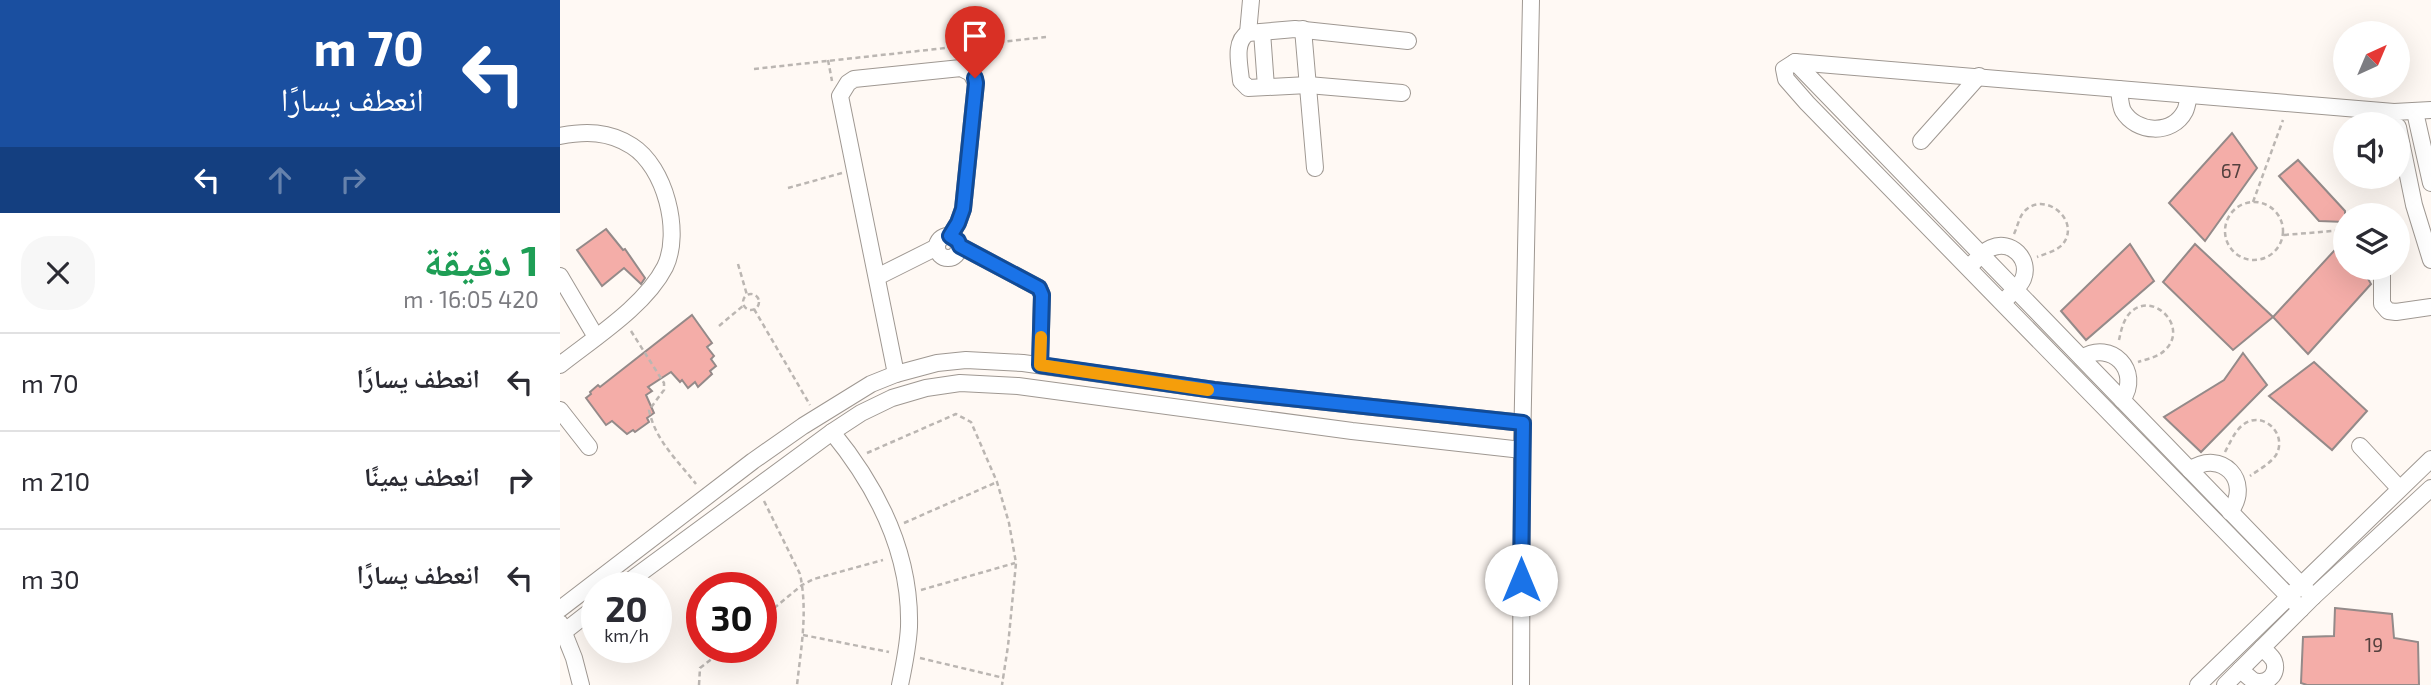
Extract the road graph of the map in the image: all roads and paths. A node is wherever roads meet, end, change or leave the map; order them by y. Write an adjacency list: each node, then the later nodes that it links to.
1 (1251, 0): 4 (street)
2 (1531, 0): 57 (street)
3 (1303, 29): 4 (street); 6 (street); 10 (street)
4 (1255, 33): 11 (street); 11 (street)
5 (1046, 37): 8 (path)
6 (1408, 41)
7 (1795, 62): 9 (street); 30 (street); 34 (street)
8 (754, 69)
9 (1979, 76): 12 (street); 19 (street)
10 (1308, 85): 11 (street); 13 (street); 20 (street)
11 (1266, 88)
12 (2119, 89): 14 (street); 14 (street)
13 (1402, 93)
14 (2189, 95): 15 (street)
15 (2288, 103): 17 (street); 25 (path)
16 (2423, 111): 22 (street)
17 (2342, 112)
18 (560, 136): 44 (street)
19 (1921, 141)
20 (1315, 168)
21 (855, 170): 24 (path); 28 (street); 36 (street)
22 (2431, 183)
23 (2410, 186): 31 (street)
24 (788, 188)
25 (2253, 202): 27 (path); 27 (path)
26 (2333, 231): 27 (path)
27 (2284, 235)
28 (955, 241): 36 (street); 51 (street)
29 (2009, 247): 30 (street); 32 (street); 32 (path)
30 (1981, 255): 34 (street); 38 (street)
31 (2431, 260)
32 (2024, 263): 38 (street)
33 (738, 264): 39 (path)
34 (1967, 268): 40 (street)
35 (560, 276): 46 (street)
36 (877, 277): 52 (street)
37 (2382, 280): 42 (street)
38 (2015, 290): 40 (street); 47 (street)
39 (747, 295): 41 (path); 43 (path)
40 (2001, 303): 79 (street)
41 (744, 305): 43 (path); 45 (path)
42 (2431, 307)
43 (754, 309): 56 (path)
44 (622, 316): 46 (street); 71 (path)
45 (719, 326)
46 (596, 337): 50 (street)
47 (2082, 358): 49 (street); 54 (street)
48 (1001, 361): 51 (street); 52 (street); 53 (street)
49 (2120, 361): 49 (path); 54 (street)
50 (560, 365)
51 (1040, 365): 57 (street)
52 (896, 374): 56 (street)
53 (1000, 385): 58 (street); 61 (street)
54 (2122, 400): 65 (street)
55 (560, 410): 60 (street)
56 (817, 417): 71 (street)
57 (1523, 423): 61 (street)
58 (832, 432): 62 (street); 68 (street)
59 (2360, 446): 69 (street)
60 (589, 447)
61 (1522, 450): 96 (street)
62 (854, 459): 66 (path); 73 (street)
63 (2431, 459): 69 (street)
64 (2218, 464): 65 (street); 67 (street); 67 (path)
65 (2190, 470): 72 (street)
66 (997, 482): 73 (path); 75 (path)
67 (2238, 484): 72 (street)
68 (757, 485): 77 (street); 78 (path)
69 (2399, 488): 79 (street)
70 (2431, 488): 82 (street)
71 (707, 497): 76 (street)
72 (2230, 512): 79 (street)
73 (891, 529): 74 (street)
74 (900, 556): 78 (path); 80 (street)
75 (1016, 563): 80 (path); 95 (path)
76 (614, 572)
77 (641, 572)
78 (802, 585): 83 (path); 93 (path)
79 (2294, 590): 82 (street); 85 (street); 97 (street)
80 (907, 594): 94 (street)
81 (581, 596): 84 (street)
82 (2313, 597): 85 (street)
83 (777, 606)
84 (560, 609)
85 (2301, 609): 88 (street)
86 (581, 617): 87 (street)
87 (562, 630): 91 (street)
88 (2262, 648): 90 (street); 90 (street)
89 (706, 663): 92 (path)
90 (2241, 670): 98 (street)
91 (580, 685)
92 (699, 685)
93 (797, 685)
94 (900, 685)
95 (1002, 685)
96 (1521, 685)
97 (2198, 685)
98 (2225, 685)

